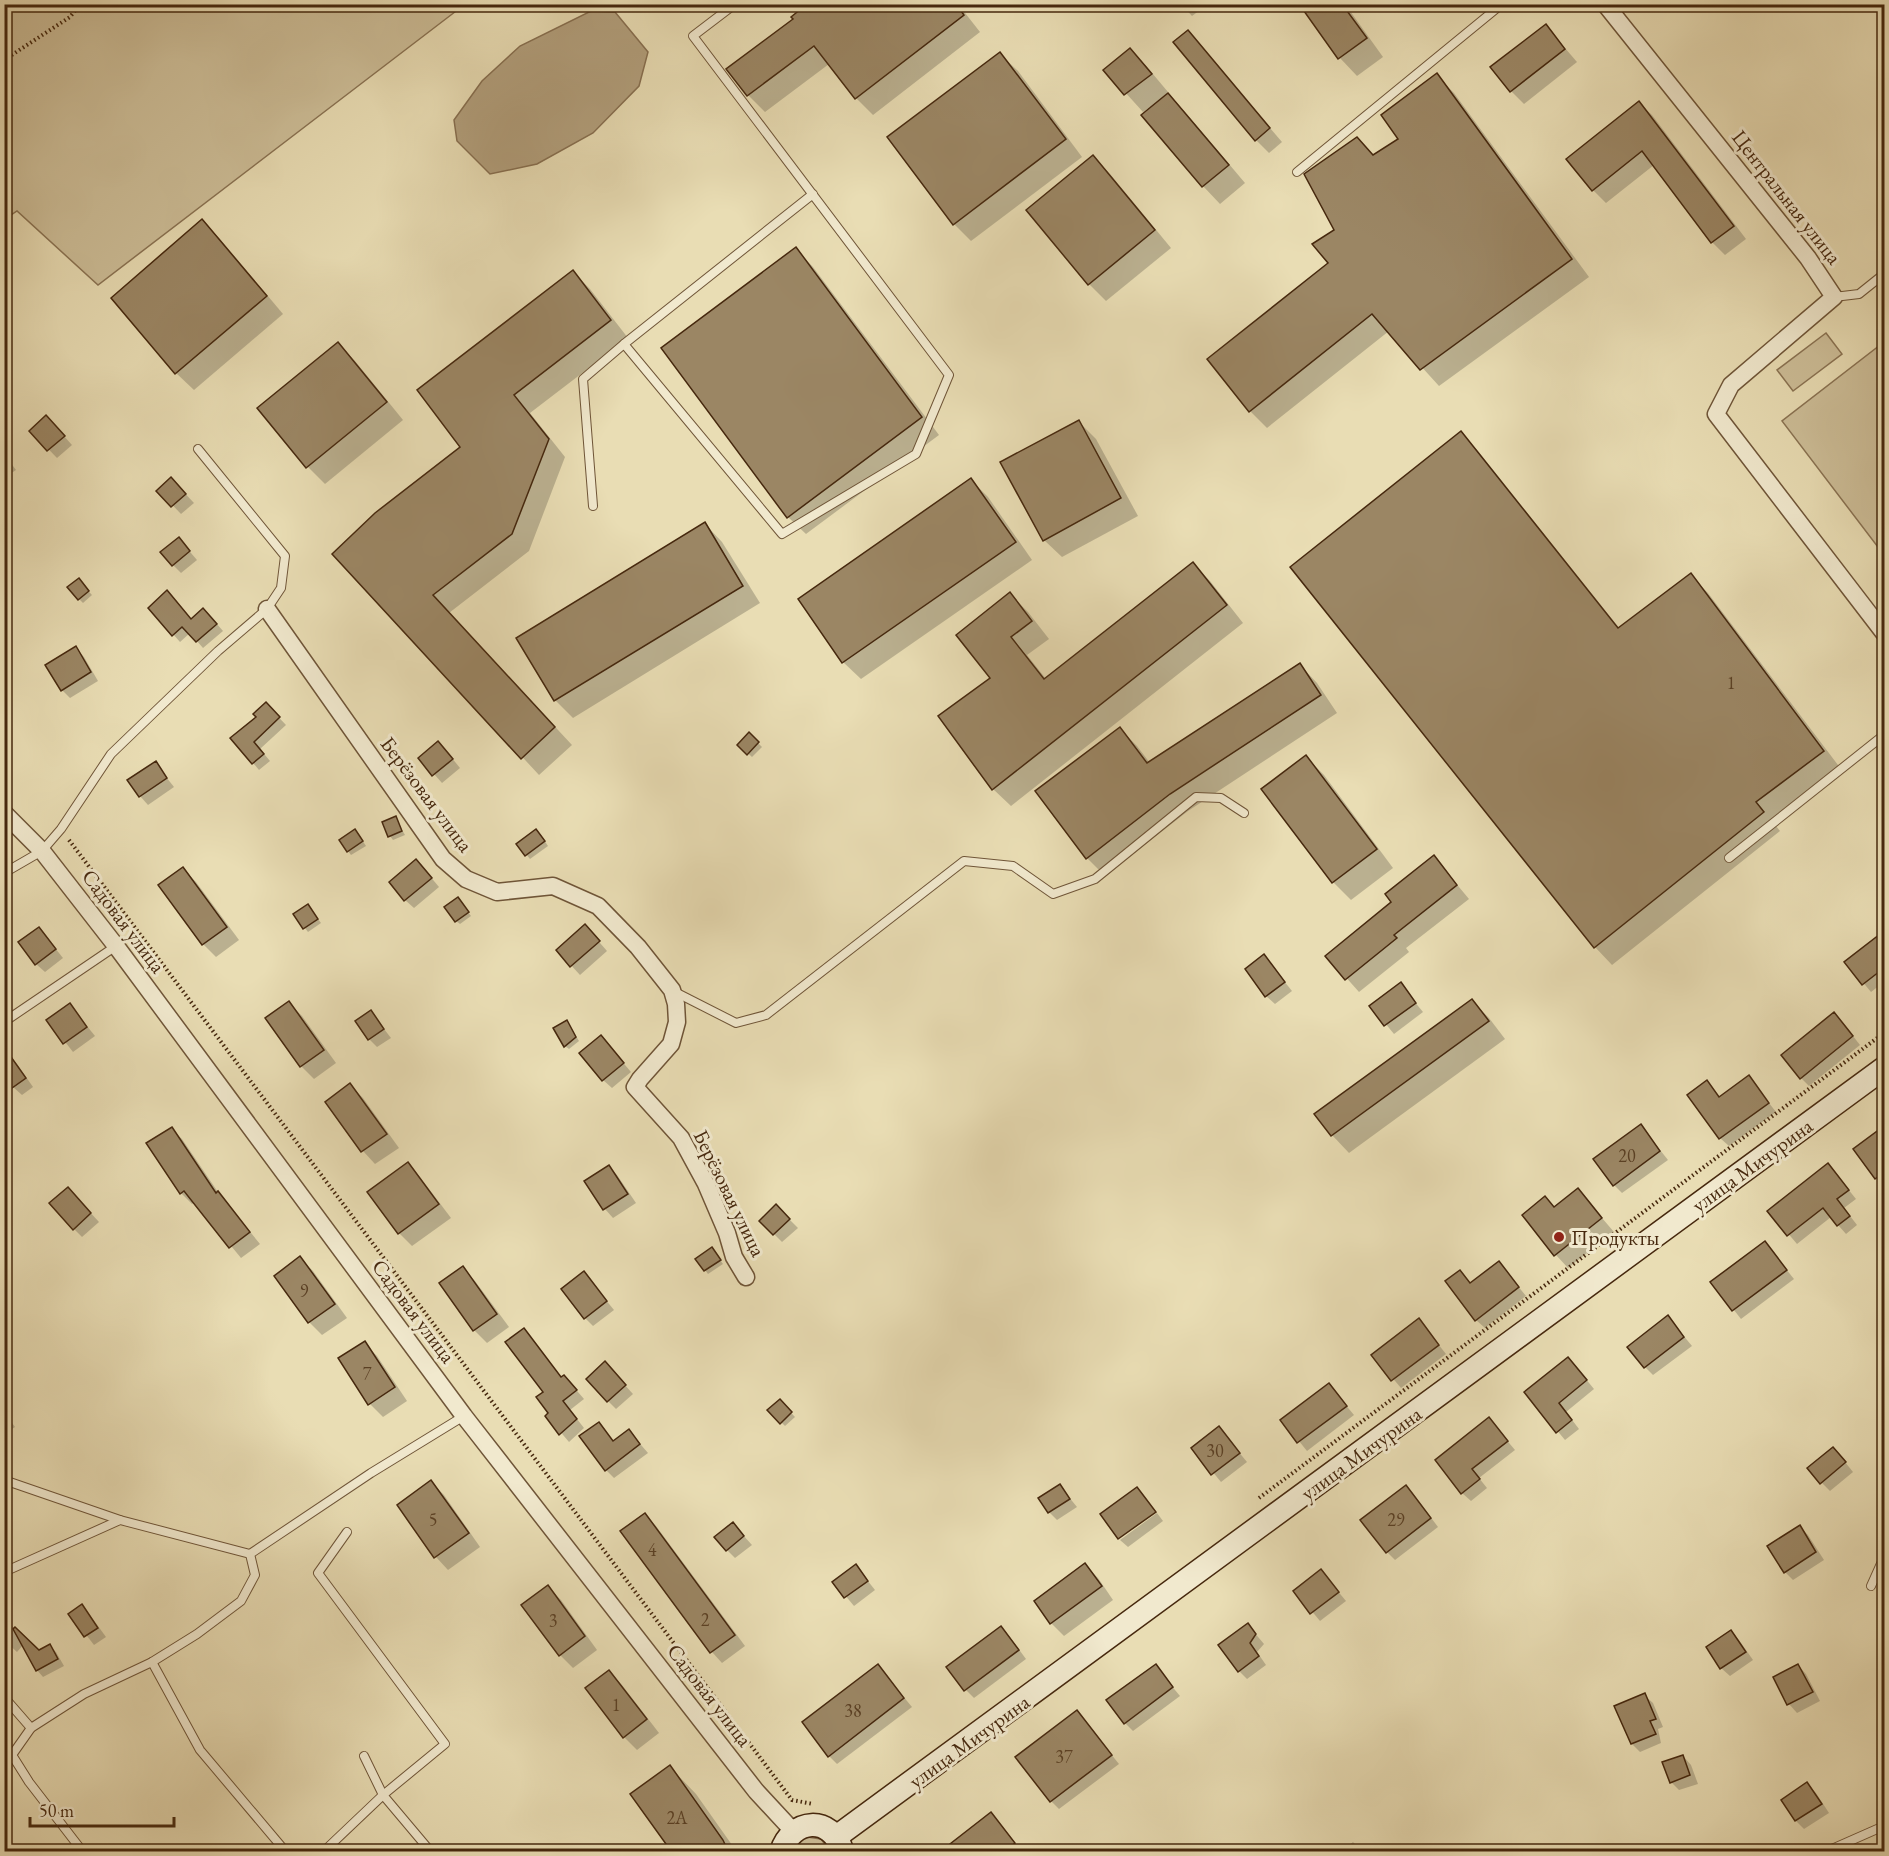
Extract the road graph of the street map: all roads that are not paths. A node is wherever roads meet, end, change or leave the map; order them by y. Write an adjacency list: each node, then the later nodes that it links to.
1 (735, 4): 5 (lane)
2 (1502, 4): 4 (lane)
3 (1605, 4): 7 (street, Центральная улица)
4 (1297, 172)
5 (813, 194): 8 (lane); 8 (lane)
6 (1884, 274): 7 (lane)
7 (1834, 297): 12 (street, Центральная улица)
8 (624, 344): 10 (lane)
9 (198, 449): 11 (lane)
10 (593, 506)
11 (267, 609): 16 (lane); 20 (street, Берёзовая улица)
12 (1884, 633)
13 (1884, 735): 17 (lane)
14 (4, 813): 16 (street, Садовая улица)
15 (1244, 813): 20 (lane)
16 (42, 851): 18 (lane); 19 (street, Садовая улица)
17 (1730, 858)
18 (4, 873)
19 (116, 946): 21 (lane); 24 (street, Садовая улица)
20 (672, 990): 23 (street, Берёзовая улица)
21 (4, 1023)
22 (1884, 1068): 41 (street, улица Мичурина)
23 (746, 1277)
24 (464, 1416): 28 (lane); 40 (street, Садовая улица)
25 (4, 1480): 26 (lane)
26 (120, 1520): 28 (lane); 30 (lane)
27 (347, 1532): 38 (lane)
28 (250, 1554): 32 (lane)
29 (1884, 1557): 31 (lane)
30 (4, 1572)
31 (1871, 1586)
32 (152, 1662): 34 (lane); 43 (lane)
33 (4, 1697): 34 (lane)
34 (31, 1728): 35 (lane)
35 (12, 1755): 37 (lane); 42 (lane)
36 (364, 1756): 38 (lane)
37 (4, 1762)
38 (383, 1795): 44 (lane); 45 (lane)
39 (1884, 1826): 47 (lane)
40 (793, 1831): 41 (street); 46 (street)
41 (839, 1844)
42 (82, 1851)
43 (286, 1851)
44 (323, 1851)
45 (430, 1851)
46 (781, 1851)
47 (1825, 1851)

